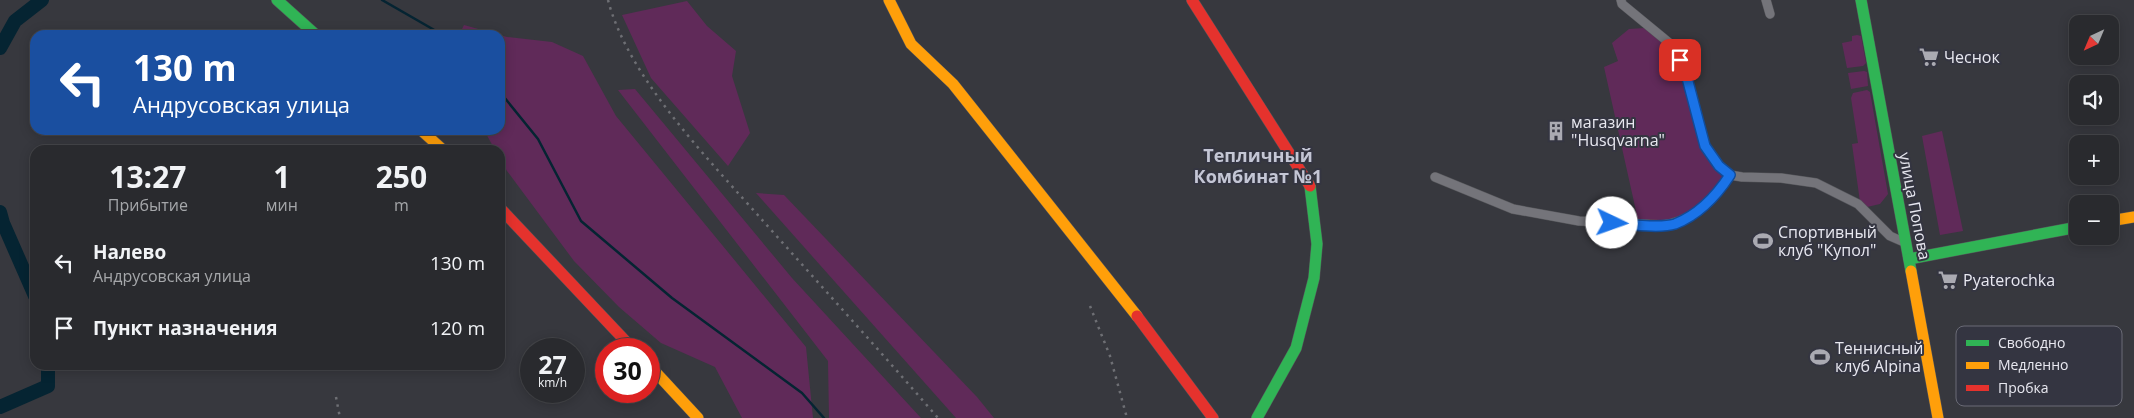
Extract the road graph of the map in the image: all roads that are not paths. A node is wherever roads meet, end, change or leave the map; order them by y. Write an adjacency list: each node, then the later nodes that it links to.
1 (277, 0): 8 (street)
2 (889, 0): 22 (street)
3 (1192, 0): 23 (street)
4 (1621, 0): 11 (street)
5 (1766, 0): 7 (street)
6 (1861, 0): 17 (street, улица Попова)
7 (1770, 14)
8 (310, 30)
9 (427, 135): 10 (street)
10 (438, 145)
11 (1730, 175): 12 (street); 17 (street)
12 (1435, 177)
13 (505, 213): 19 (street)
14 (2134, 217): 15 (street)
15 (2119, 220)
16 (2069, 229): 18 (street)
17 (1906, 244): 18 (street, улица Попова)
18 (1909, 259): 24 (street, улица Попова)
19 (623, 338)
20 (660, 378): 21 (street)
21 (698, 418)
22 (1213, 418)
23 (1257, 418)
24 (1938, 418)

